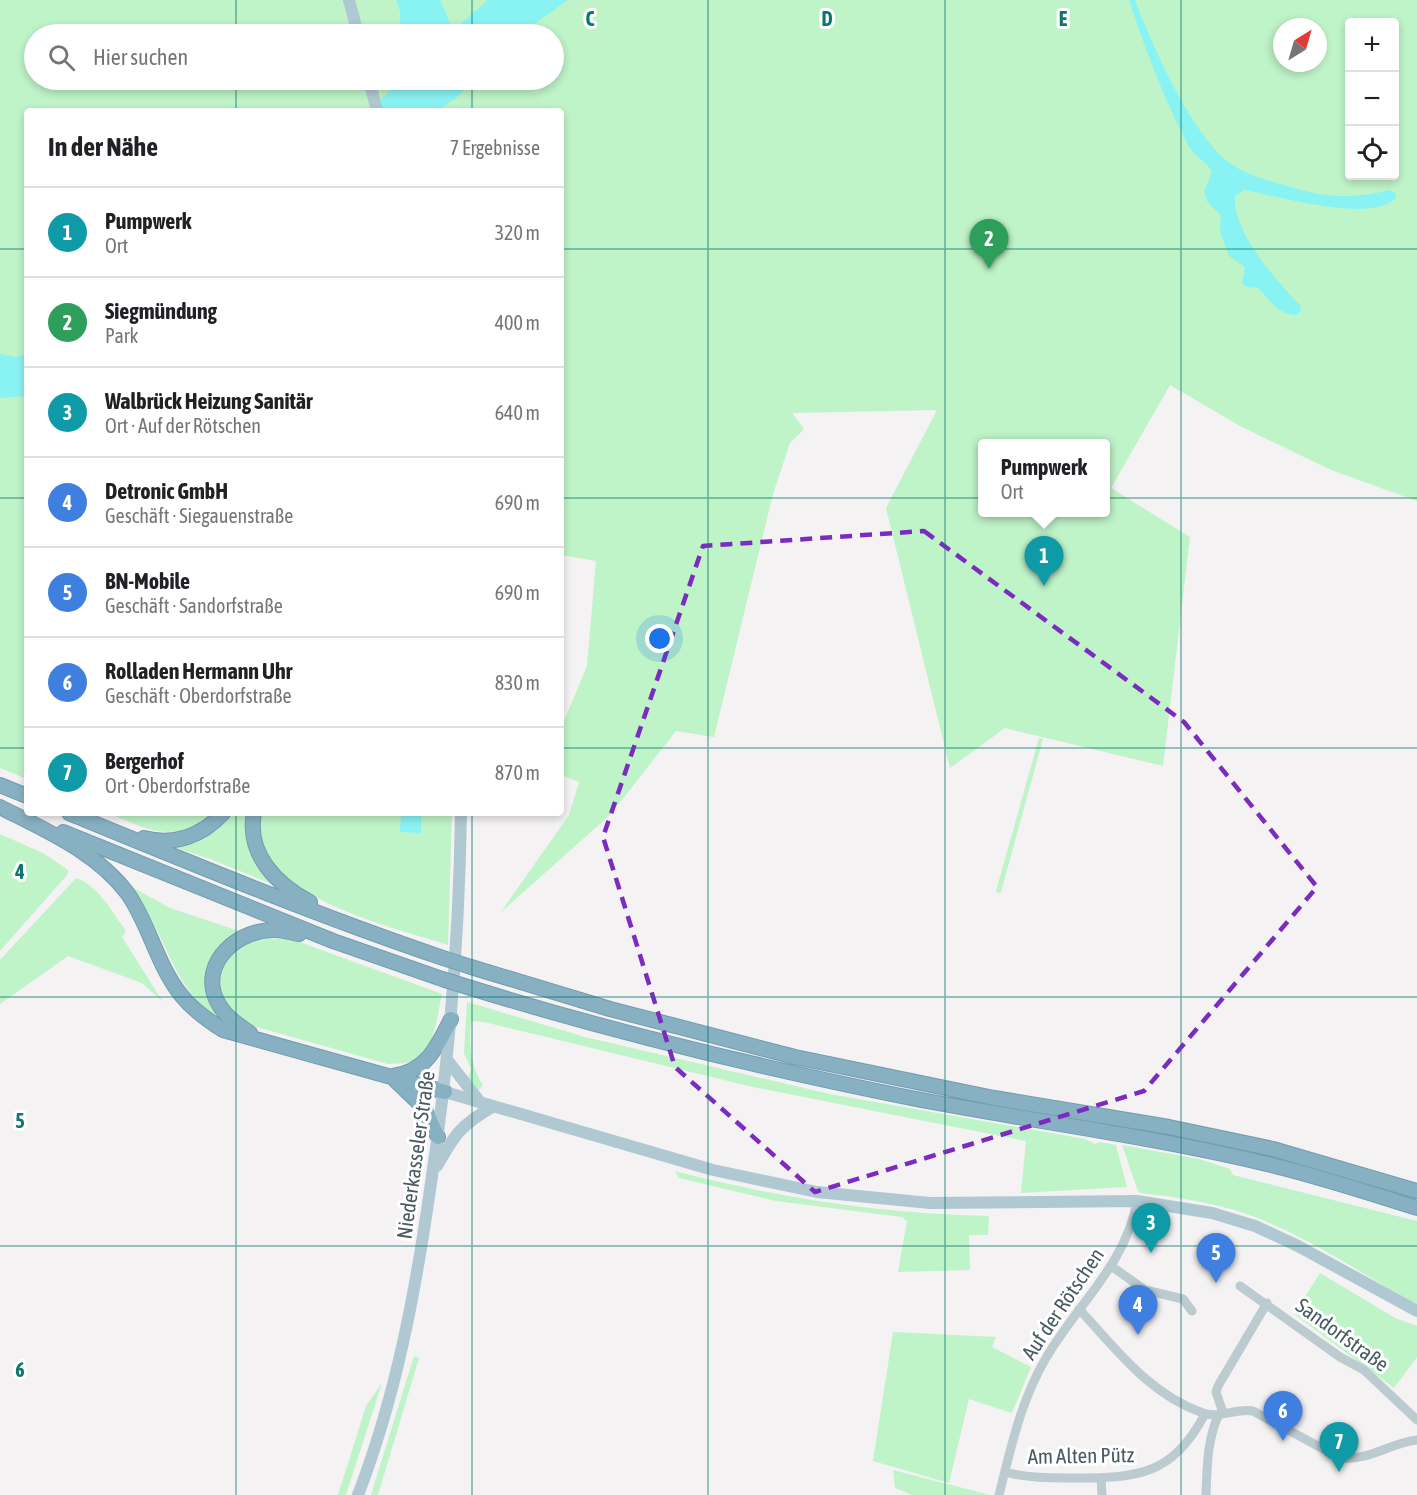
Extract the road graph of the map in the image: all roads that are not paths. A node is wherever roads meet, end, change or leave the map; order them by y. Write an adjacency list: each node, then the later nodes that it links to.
1 (349, 0): 2 (main road)
2 (355, 24)
3 (372, 90): 4 (main road)
4 (376, 108)
5 (0, 785): 6 (highway)
6 (24, 795)
7 (0, 807): 14 (highway); 16 (highway)
8 (76, 816): 12 (highway)
9 (220, 816): 12 (highway)
10 (254, 816): 13 (highway)
11 (461, 816): 15 (main road, Niederkasseler Straße)
12 (101, 826): 13 (highway)
13 (365, 931): 23 (highway, bridge)
14 (333, 941): 16 (highway); 25 (highway, bridge)
15 (451, 1019): 17 (main road, Niederkasseler Straße); 18 (highway)
16 (258, 1038): 18 (highway)
17 (448, 1062): 19 (main road, Niederkasseler Straße); 20 (main road)
18 (391, 1076): 19 (highway); 21 (highway)
19 (445, 1092): 20 (main road); 21 (main road, Niederkasseler Straße)
20 (486, 1105): 22 (main road); 24 (main road)
21 (438, 1137): 22 (main road, Niederkasseler Straße)
22 (433, 1175): 38 (main road, Niederkasseler Straße)
23 (1417, 1191)
24 (1137, 1201): 26 (street, Auf der Rötschen); 31 (main road)
25 (1417, 1208)
26 (1111, 1266): 29 (street, Auf der Rötschen); 30 (street)
27 (1240, 1286): 28 (street, Sandorfstraße)
28 (1267, 1303): 33 (street); 34 (street, Sandorfstraße)
29 (1079, 1309): 32 (street); 36 (street, Auf der Rötschen)
30 (1192, 1311)
31 (1417, 1311)
32 (1205, 1414): 33 (street); 37 (street, Am Alten Pütz)
33 (1221, 1414): 35 (street); 41 (street)
34 (1417, 1420)
35 (1417, 1440)
36 (1005, 1472): 37 (street, Am Alten Pütz); 39 (street, Auf der Rötschen)
37 (1101, 1478): 40 (street)
38 (358, 1495)
39 (999, 1495)
40 (1102, 1495)
41 (1206, 1495)

